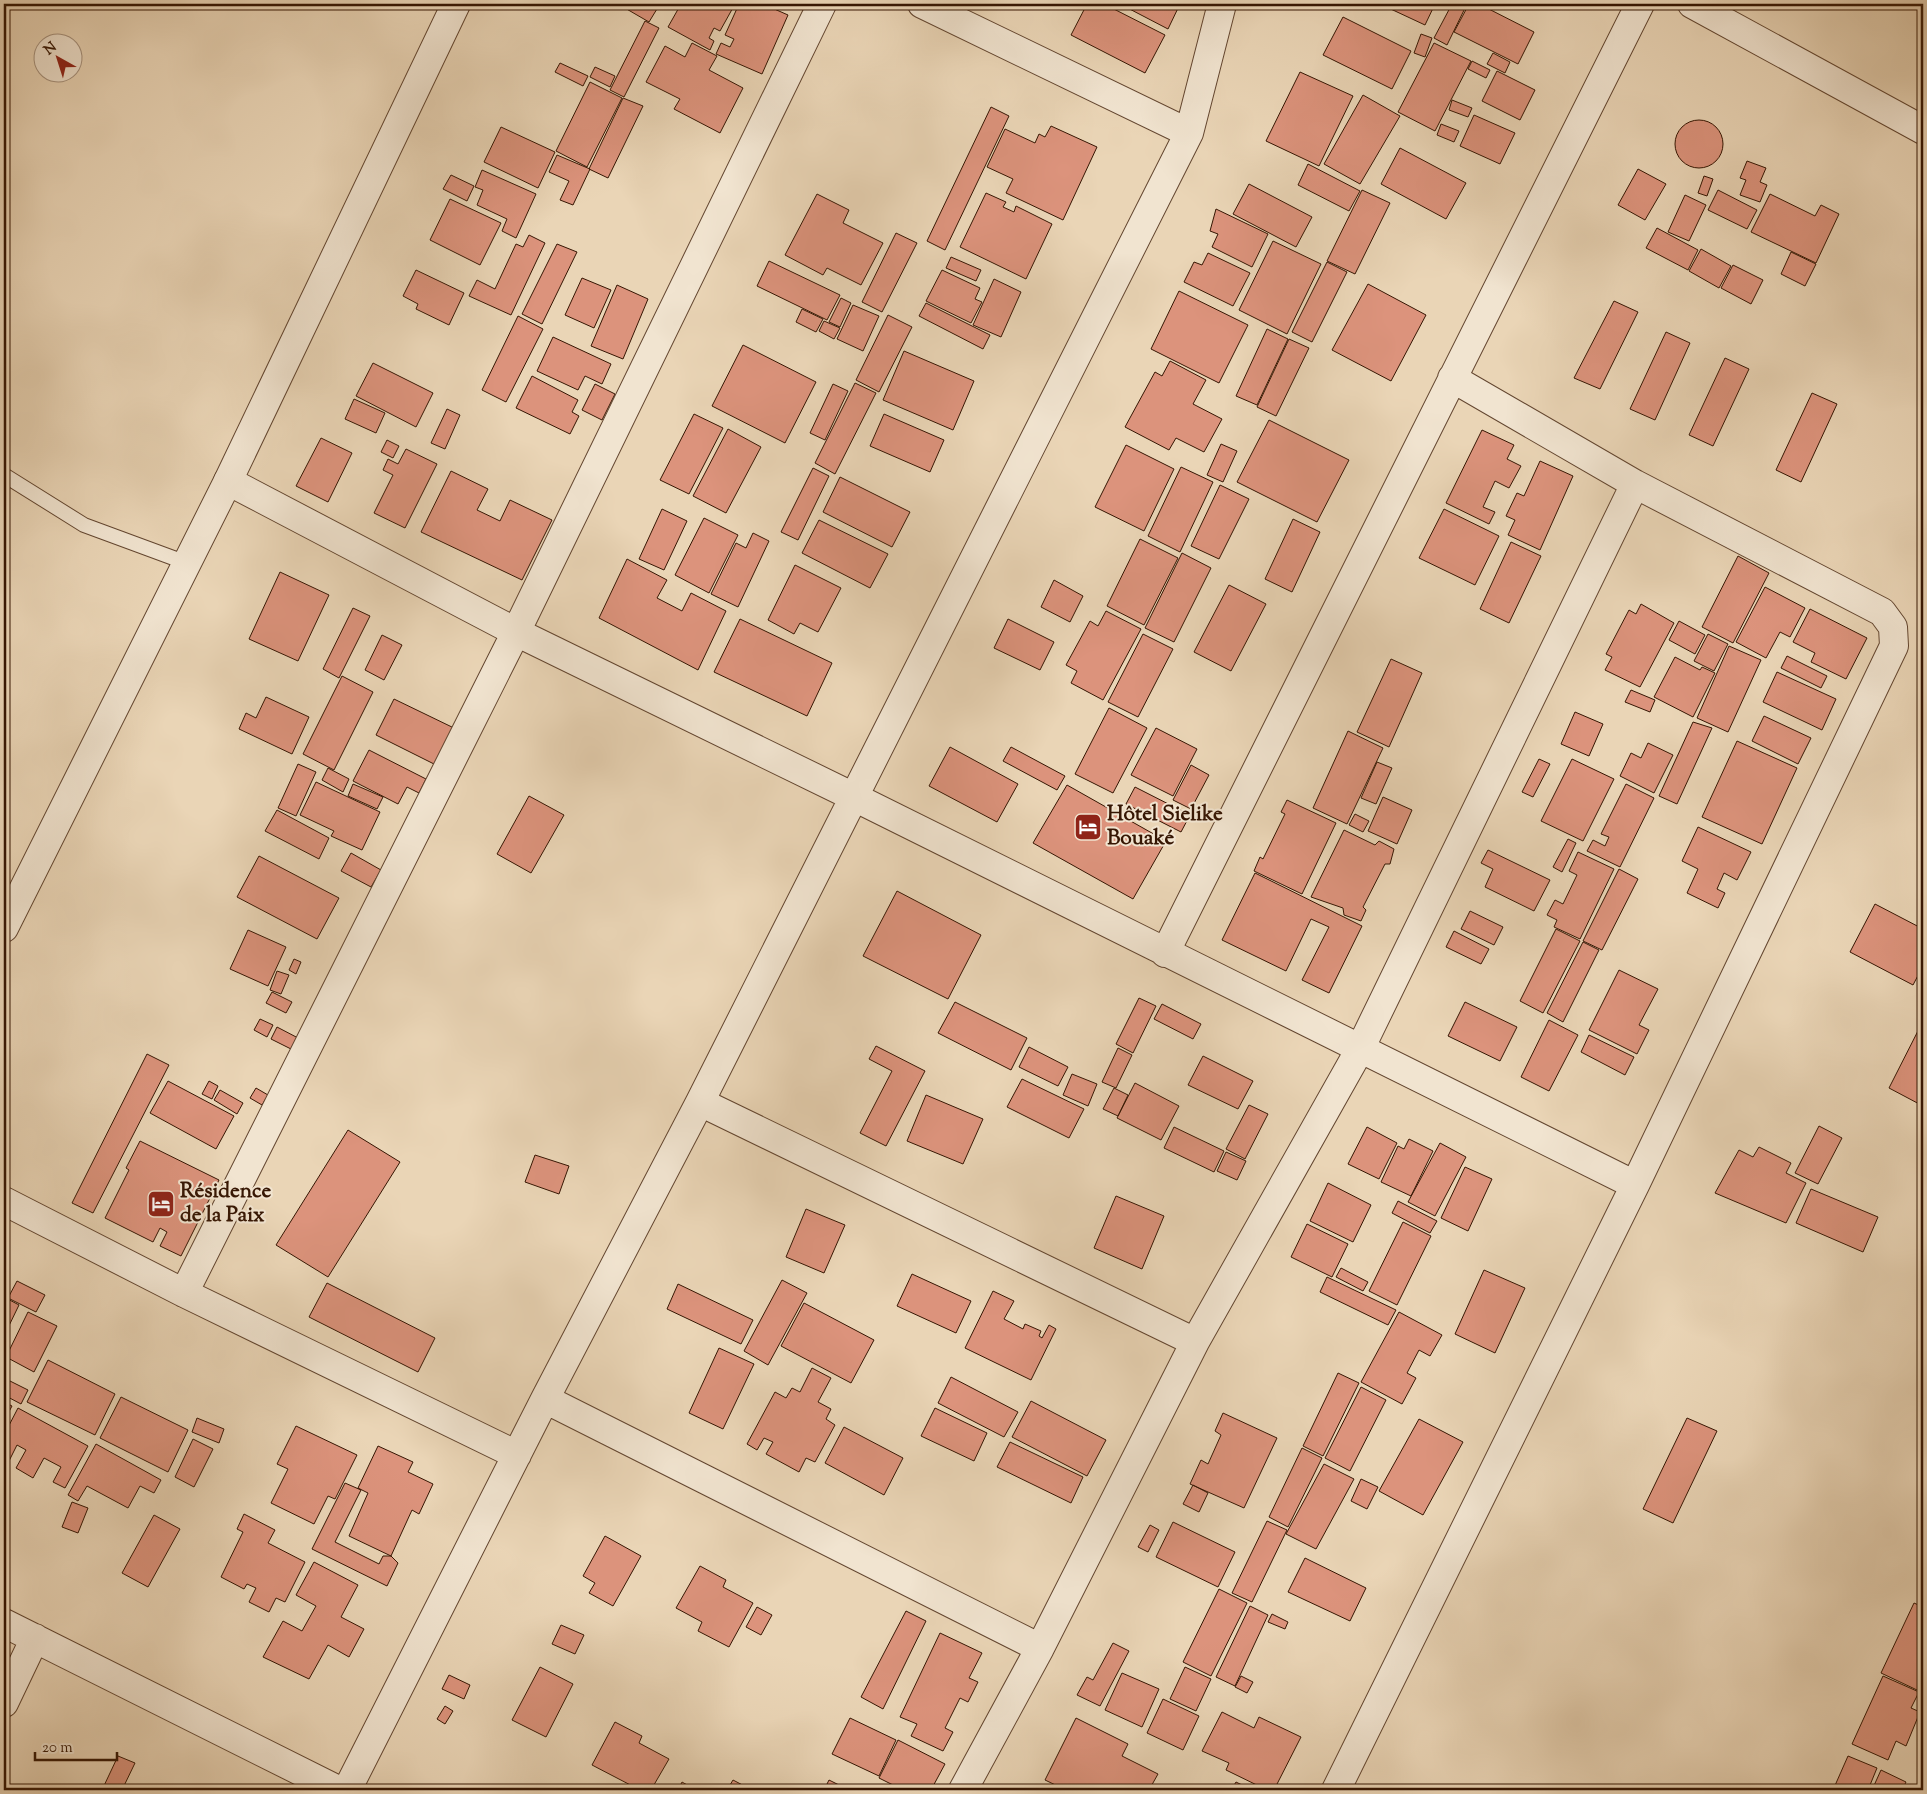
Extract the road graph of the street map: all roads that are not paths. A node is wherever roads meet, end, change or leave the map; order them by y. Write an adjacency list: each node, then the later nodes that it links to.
1 (456, 4): 11 (street)
2 (822, 4): 14 (street)
3 (922, 4): 8 (street)
4 (1222, 4): 8 (street)
5 (1640, 4): 9 (street)
6 (1692, 4): 7 (street)
7 (1923, 130)
8 (1189, 133): 15 (street)
9 (1452, 378): 12 (street); 17 (street)
10 (4, 475): 13 (lane)
11 (228, 481): 13 (street); 14 (street)
12 (1635, 484): 18 (street); 20 (street)
13 (187, 563): 16 (street)
14 (516, 632): 15 (street); 22 (street)
15 (854, 796): 17 (street); 19 (street)
16 (4, 928)
17 (1165, 953): 18 (street)
18 (1360, 1049): 20 (street); 23 (street)
19 (700, 1102): 23 (street); 24 (street)
20 (1635, 1185): 33 (street)
21 (4, 1200): 22 (street)
22 (184, 1293): 25 (street)
23 (1195, 1342): 28 (street)
24 (545, 1399): 25 (street); 28 (street)
25 (518, 1455): 31 (street)
26 (4, 1622): 27 (street)
27 (35, 1638): 29 (street); 30 (street)
28 (1040, 1648): 32 (street)
29 (4, 1703)
30 (338, 1790)
31 (347, 1790)
32 (964, 1790)
33 (1336, 1790)

